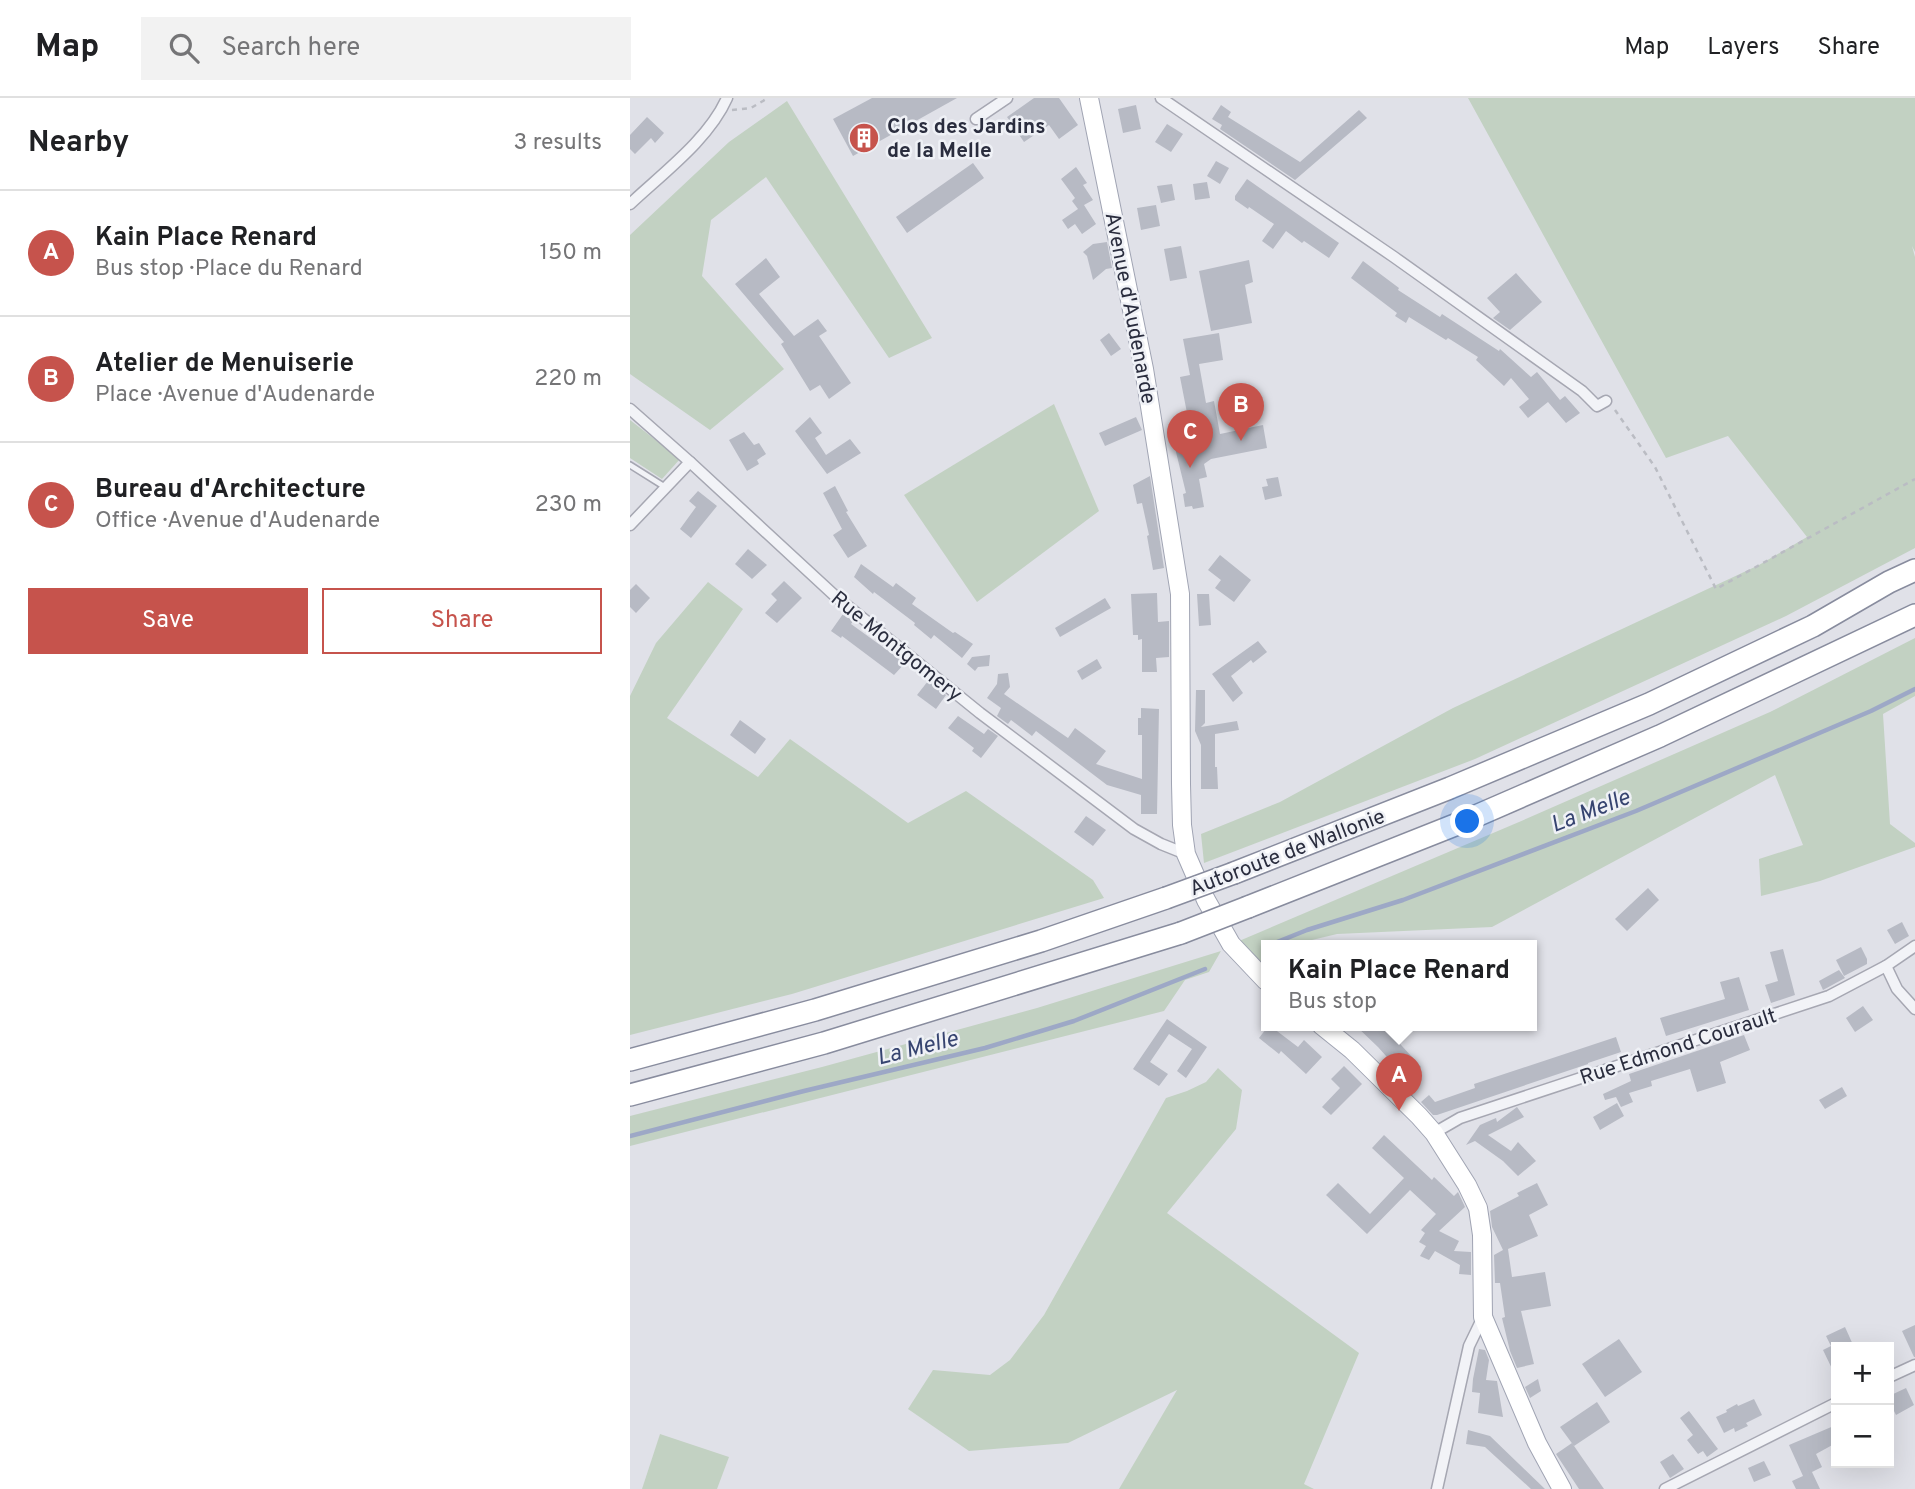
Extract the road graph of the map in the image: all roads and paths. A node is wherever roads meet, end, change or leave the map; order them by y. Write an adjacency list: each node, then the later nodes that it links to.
1 (727, 98): 6 (street)
2 (768, 98): 6 (path)
3 (1007, 98): 7 (street)
4 (1089, 98): 18 (main road, Avenue d'Audenarde)
5 (1161, 98): 9 (street)
6 (722, 111): 8 (street)
7 (976, 118)
8 (630, 204)
9 (1606, 401): 13 (path)
10 (630, 409): 11 (street, Rue Montgomery)
11 (691, 462): 14 (street); 18 (street, Rue Montgomery)
12 (630, 465): 14 (lane)
13 (1915, 479)
14 (665, 487): 15 (street)
15 (630, 525)
16 (1915, 570): 24 (highway, Autoroute de Wallonie, bridge)
17 (1915, 615): 25 (highway, Autoroute de Wallonie, bridge)
18 (1186, 854): 21 (main road, Avenue d'Audenarde)
19 (1915, 946): 20 (street, Rue Edmond Courault)
20 (1886, 966): 22 (street); 26 (street, Rue Edmond Courault)
21 (1261, 976)
22 (1915, 1009)
23 (1328, 1031): 26 (main road)
24 (630, 1060)
25 (630, 1095)
26 (1434, 1133): 27 (main road)
27 (1483, 1317): 31 (street); 32 (main road)
28 (1915, 1365): 29 (street)
29 (1894, 1375)
30 (1832, 1405): 33 (street)
31 (1437, 1489)
32 (1562, 1489)
33 (1665, 1489)

